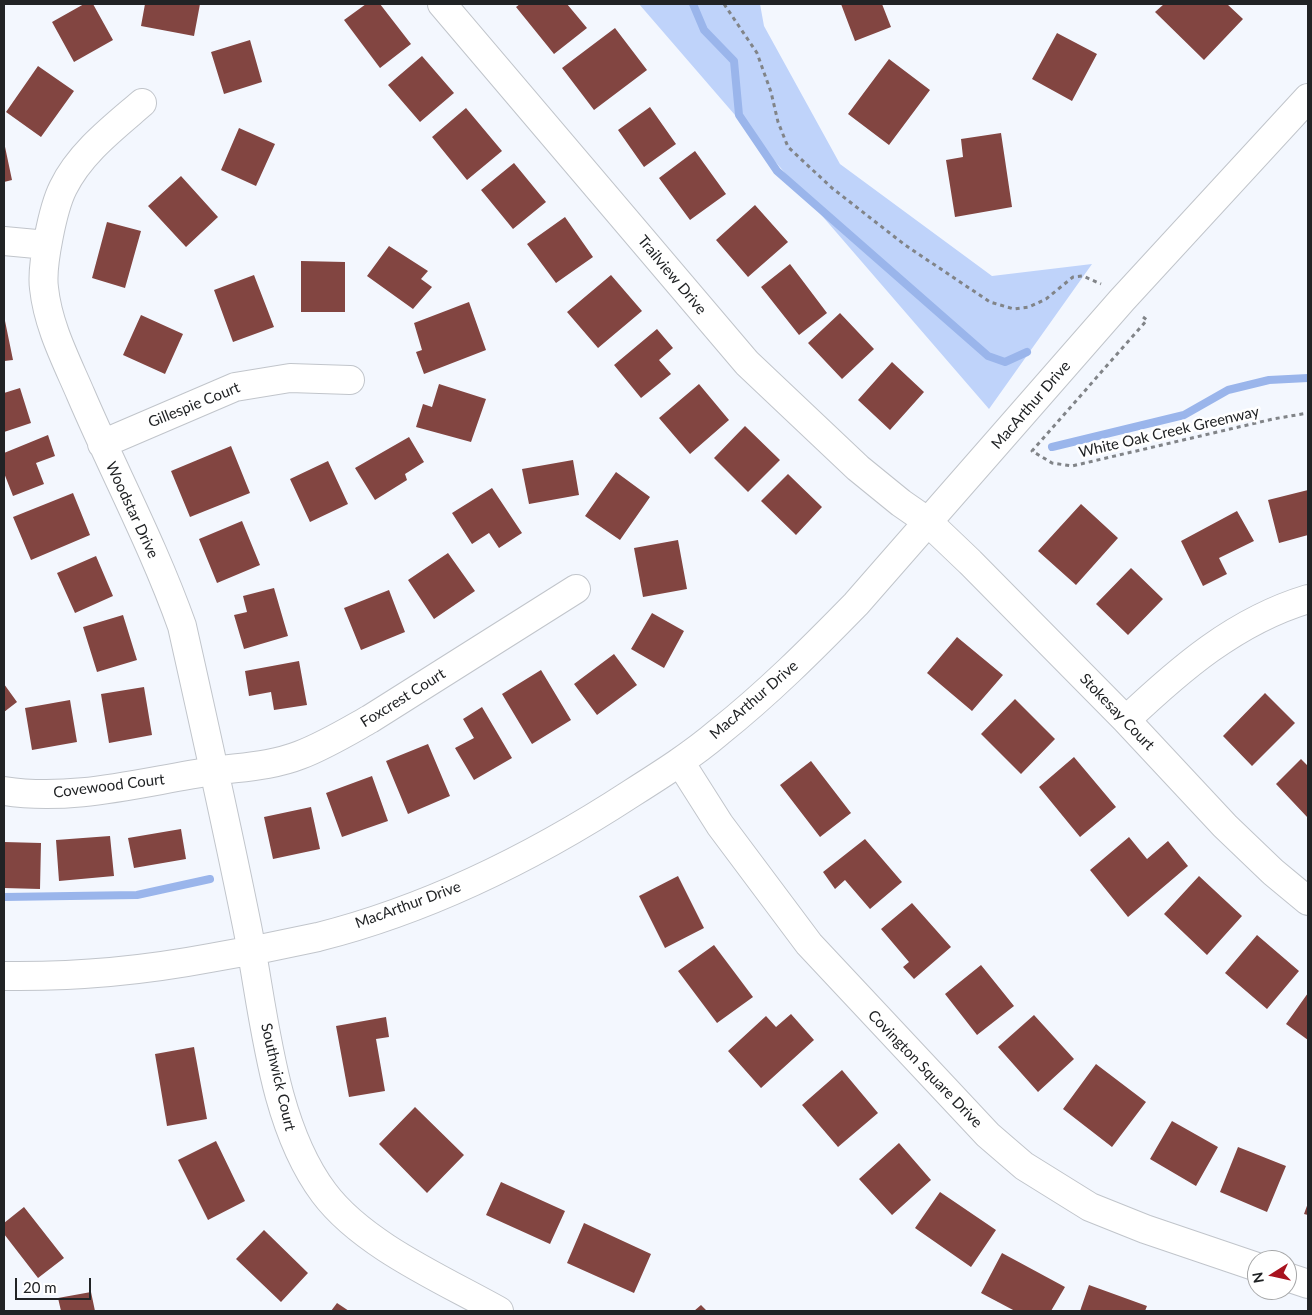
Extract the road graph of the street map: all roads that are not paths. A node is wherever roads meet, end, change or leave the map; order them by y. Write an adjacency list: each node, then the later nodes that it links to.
1 (442, 4): 8 (street, Trailview Drive)
2 (1308, 98): 8 (street, MacArthur Drive)
3 (142, 103): 5 (street, Woodstar Drive)
4 (4, 241): 5 (street)
5 (47, 245): 7 (street, Woodstar Drive)
6 (350, 380): 7 (street, Gillespie Court)
7 (102, 444): 13 (street, Woodstar Drive)
8 (927, 521): 11 (street, Stokesay Court); 12 (street, MacArthur Drive)
9 (576, 588): 13 (street, Foxcrest Court)
10 (1308, 599): 11 (street)
11 (1126, 720): 15 (street, Stokesay Court)
12 (680, 762): 16 (street, MacArthur Drive); 18 (street, Covington Square Drive)
13 (214, 771): 14 (street, Covewood Court); 16 (street, Woodstar Drive)
14 (4, 790)
15 (1308, 901)
16 (252, 951): 17 (street, MacArthur Drive); 19 (street, Southwick Court)
17 (4, 976)
18 (1247, 1264)
19 (499, 1311)

